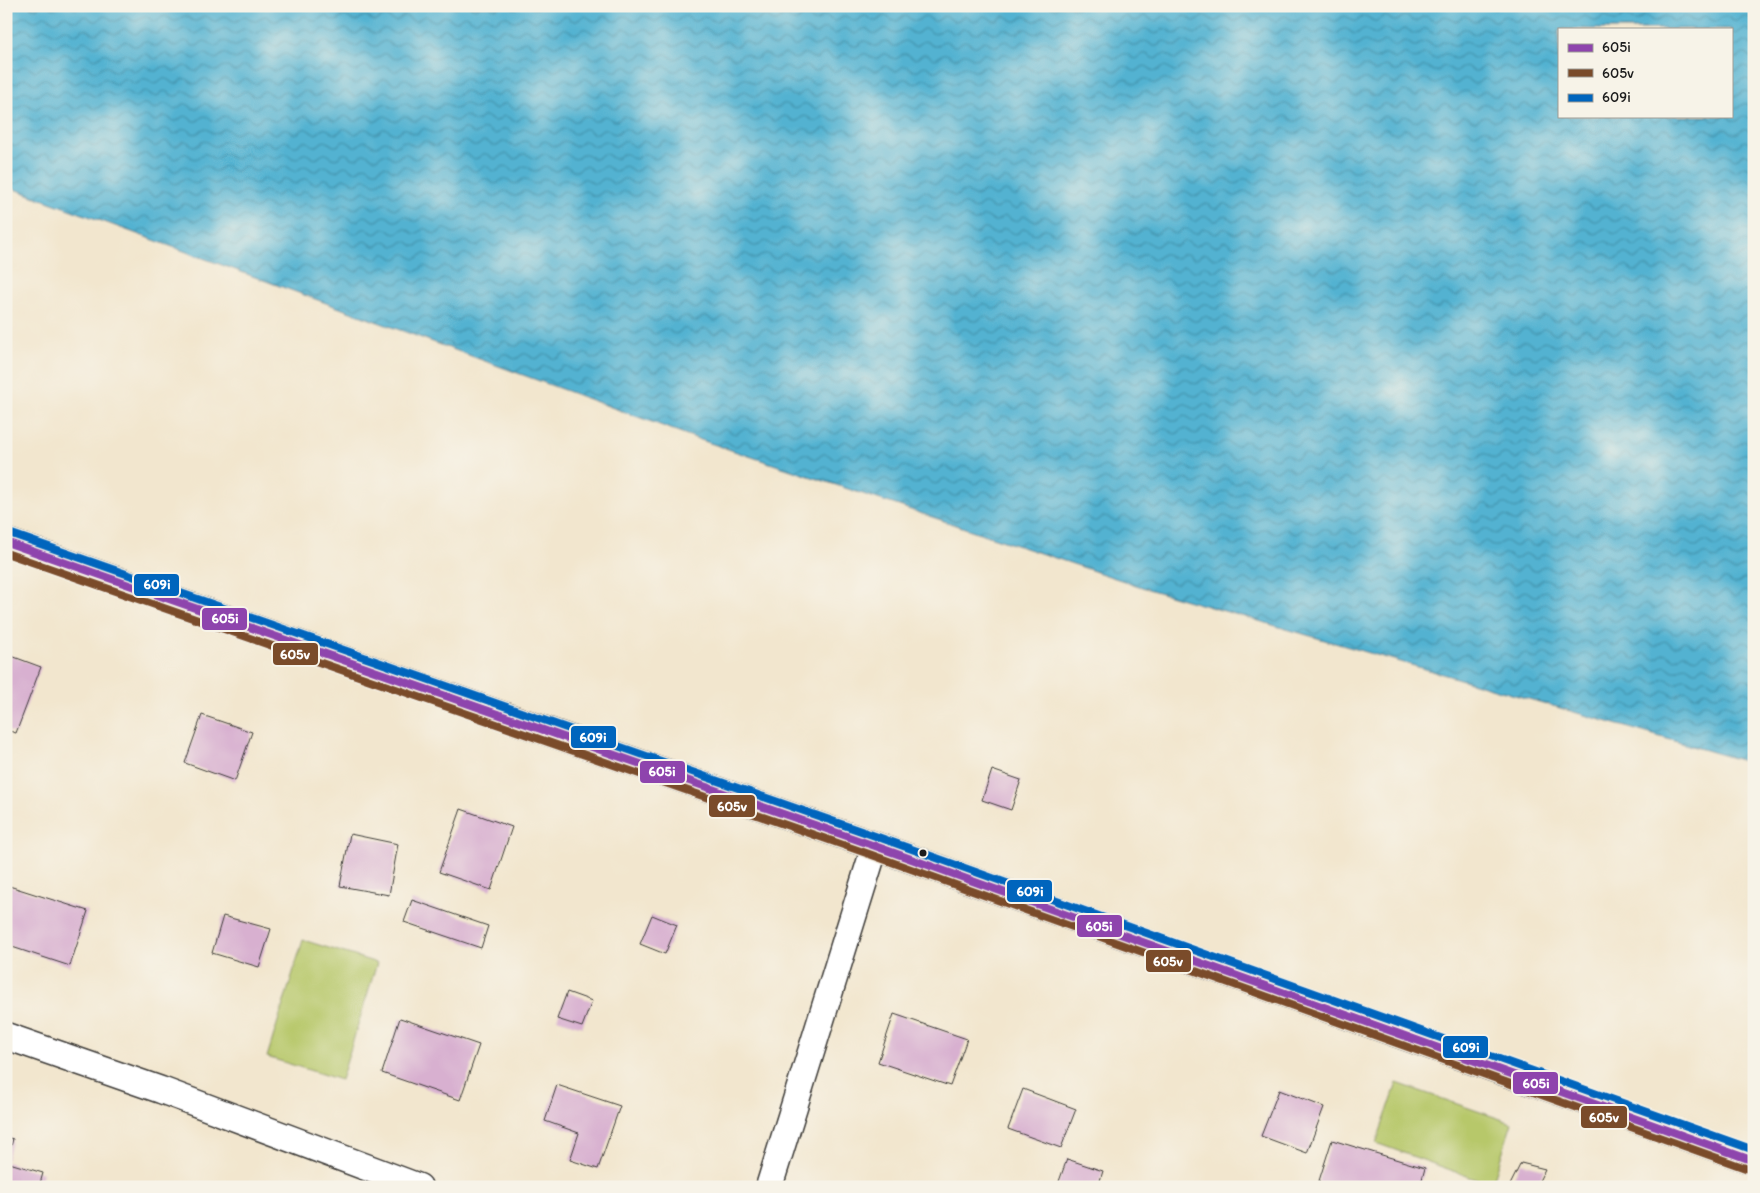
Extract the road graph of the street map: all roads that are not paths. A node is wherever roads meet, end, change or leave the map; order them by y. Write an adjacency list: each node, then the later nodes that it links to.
1 (6, 542): 2 (street)
2 (875, 846): 4 (street); 6 (street)
3 (6, 1036): 5 (street)
4 (1754, 1161)
5 (419, 1187)
6 (769, 1187)

